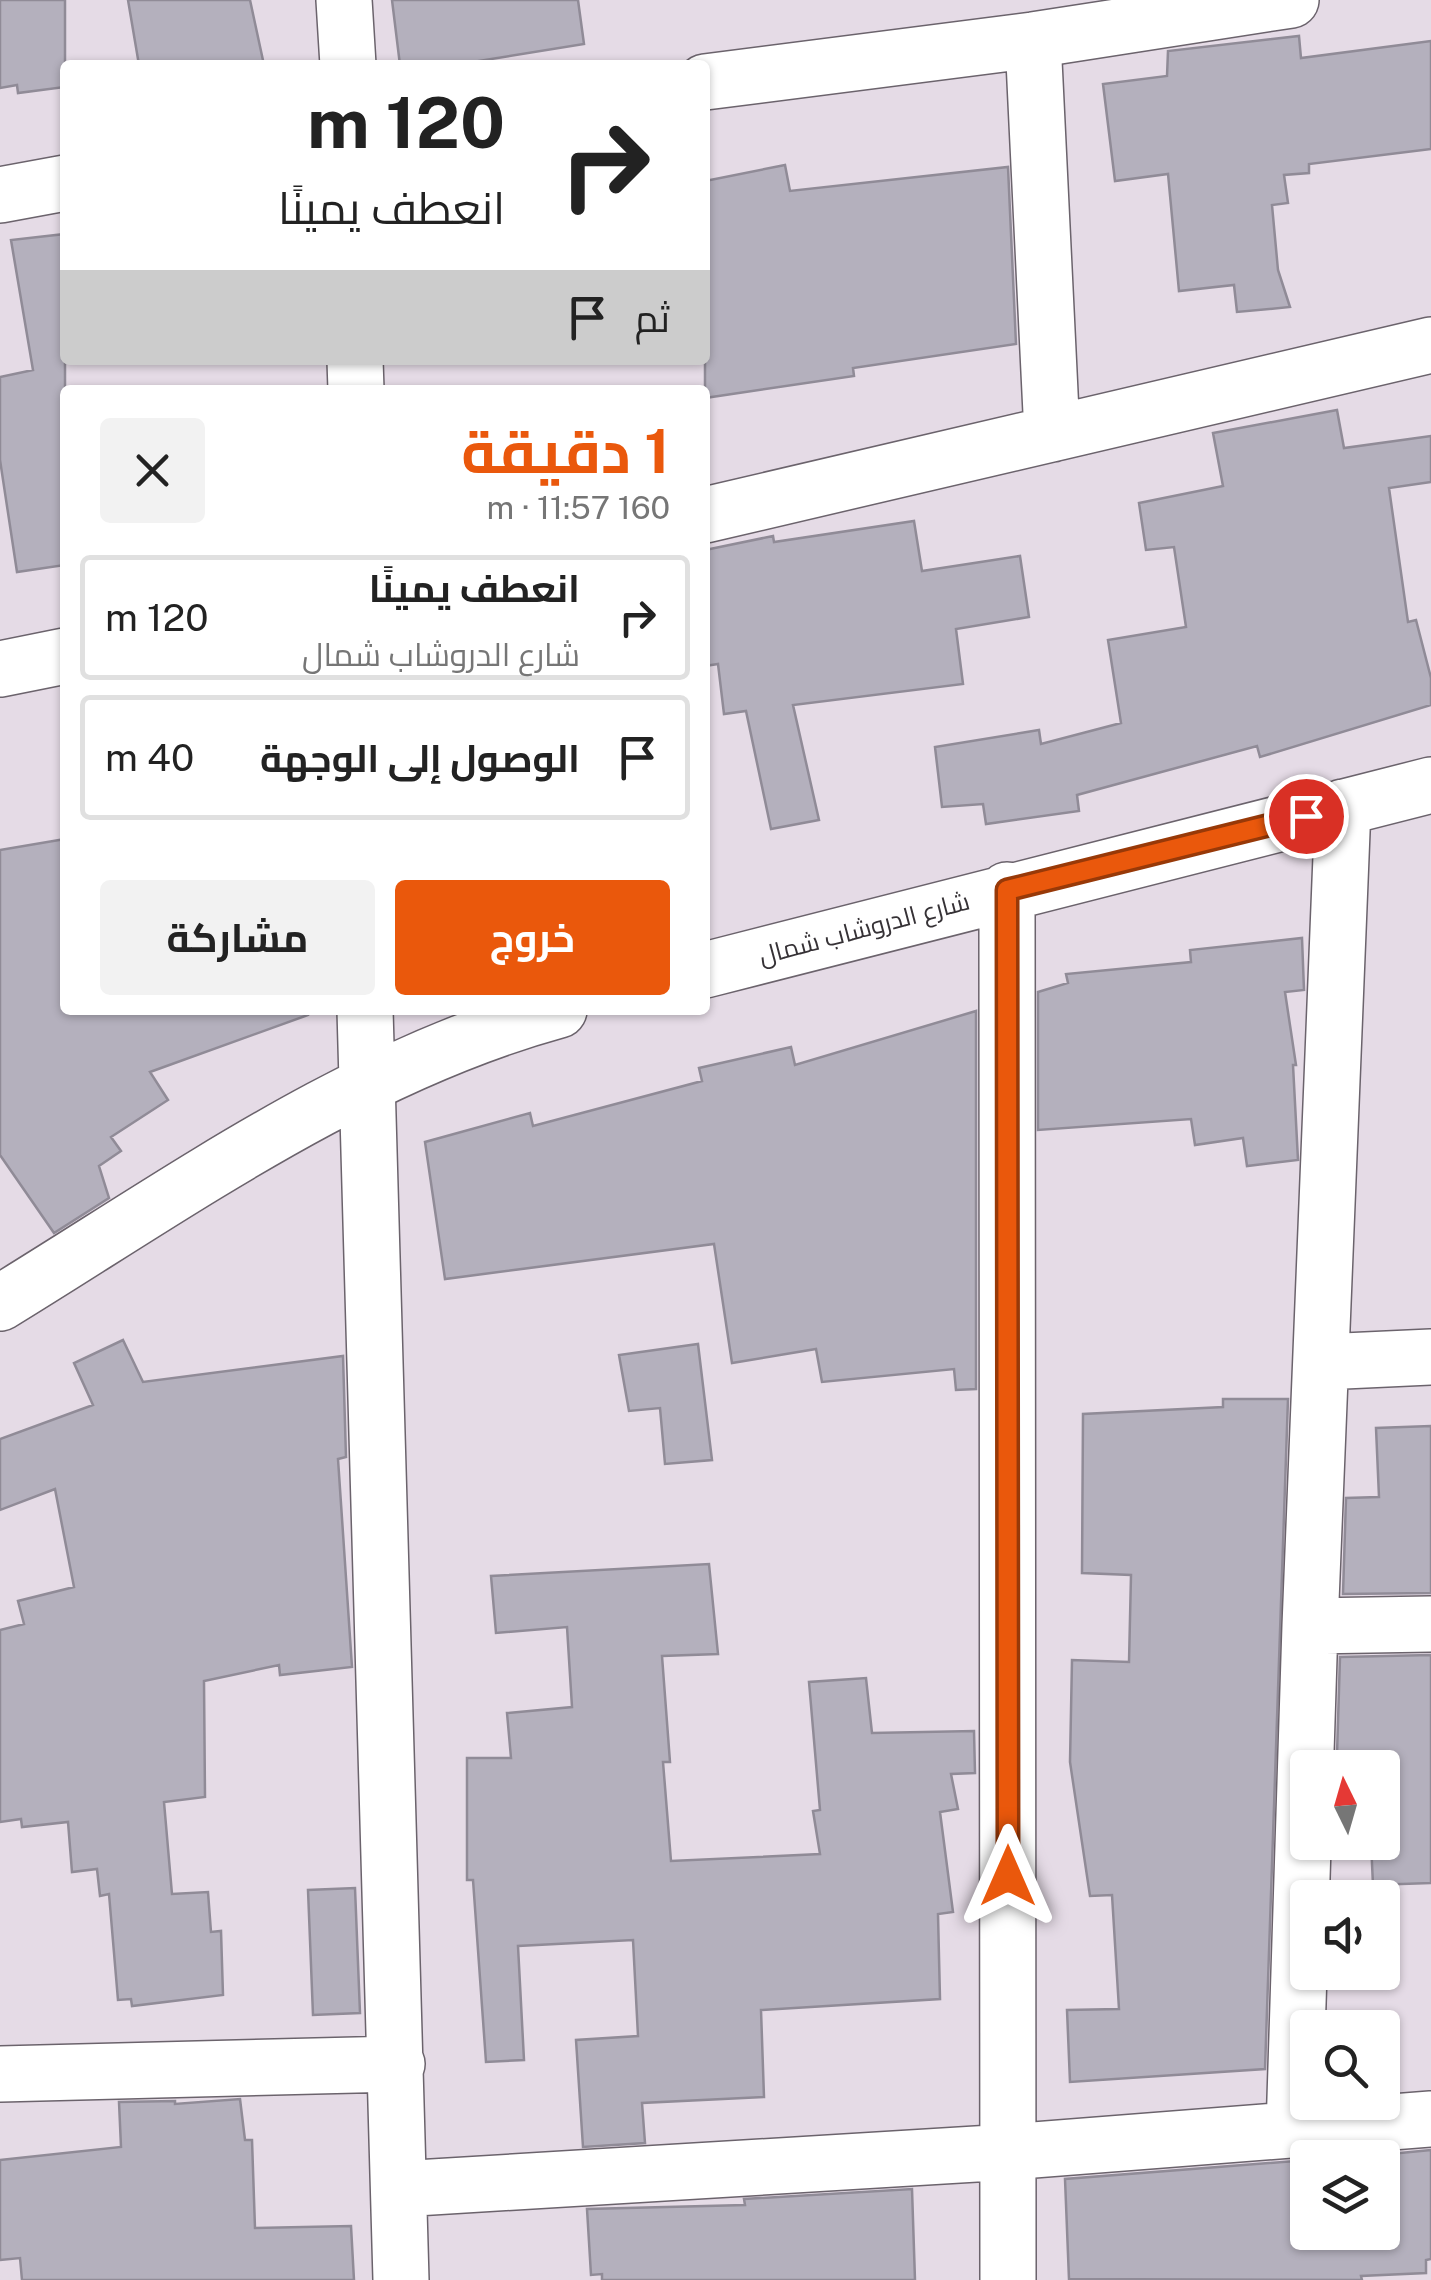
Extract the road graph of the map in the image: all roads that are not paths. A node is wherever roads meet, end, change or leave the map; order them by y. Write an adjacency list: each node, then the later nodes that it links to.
1 (344, 0): 4 (street)
2 (1292, 0): 3 (street)
3 (1033, 40): 5 (street); 9 (street)
4 (348, 60)
5 (710, 81)
6 (60, 184): 7 (street)
7 (0, 196)
8 (1431, 345): 9 (street)
9 (1052, 434): 10 (street)
10 (710, 513)
11 (60, 657): 12 (street)
12 (0, 670)
13 (1431, 785): 14 (street, شارع الدروشاب شمال)
14 (1344, 807): 15 (street, شارع الدروشاب شمال); 22 (street)
15 (1007, 890): 16 (street, شارع الدروشاب شمال); 29 (street)
16 (710, 969)
17 (365, 1015): 19 (street)
18 (542, 1015): 19 (street)
19 (366, 1082): 20 (street); 25 (street)
20 (0, 1303)
21 (1431, 1357): 22 (street)
22 (1322, 1362): 24 (street)
23 (1431, 1624): 24 (street)
24 (1310, 1626): 28 (street)
25 (396, 2064): 26 (street); 30 (street)
26 (0, 2074)
27 (1431, 2119): 28 (street)
28 (1294, 2130): 29 (street)
29 (1009, 2152): 30 (street); 32 (street)
30 (399, 2189): 31 (street)
31 (400, 2280)
32 (1008, 2280)

